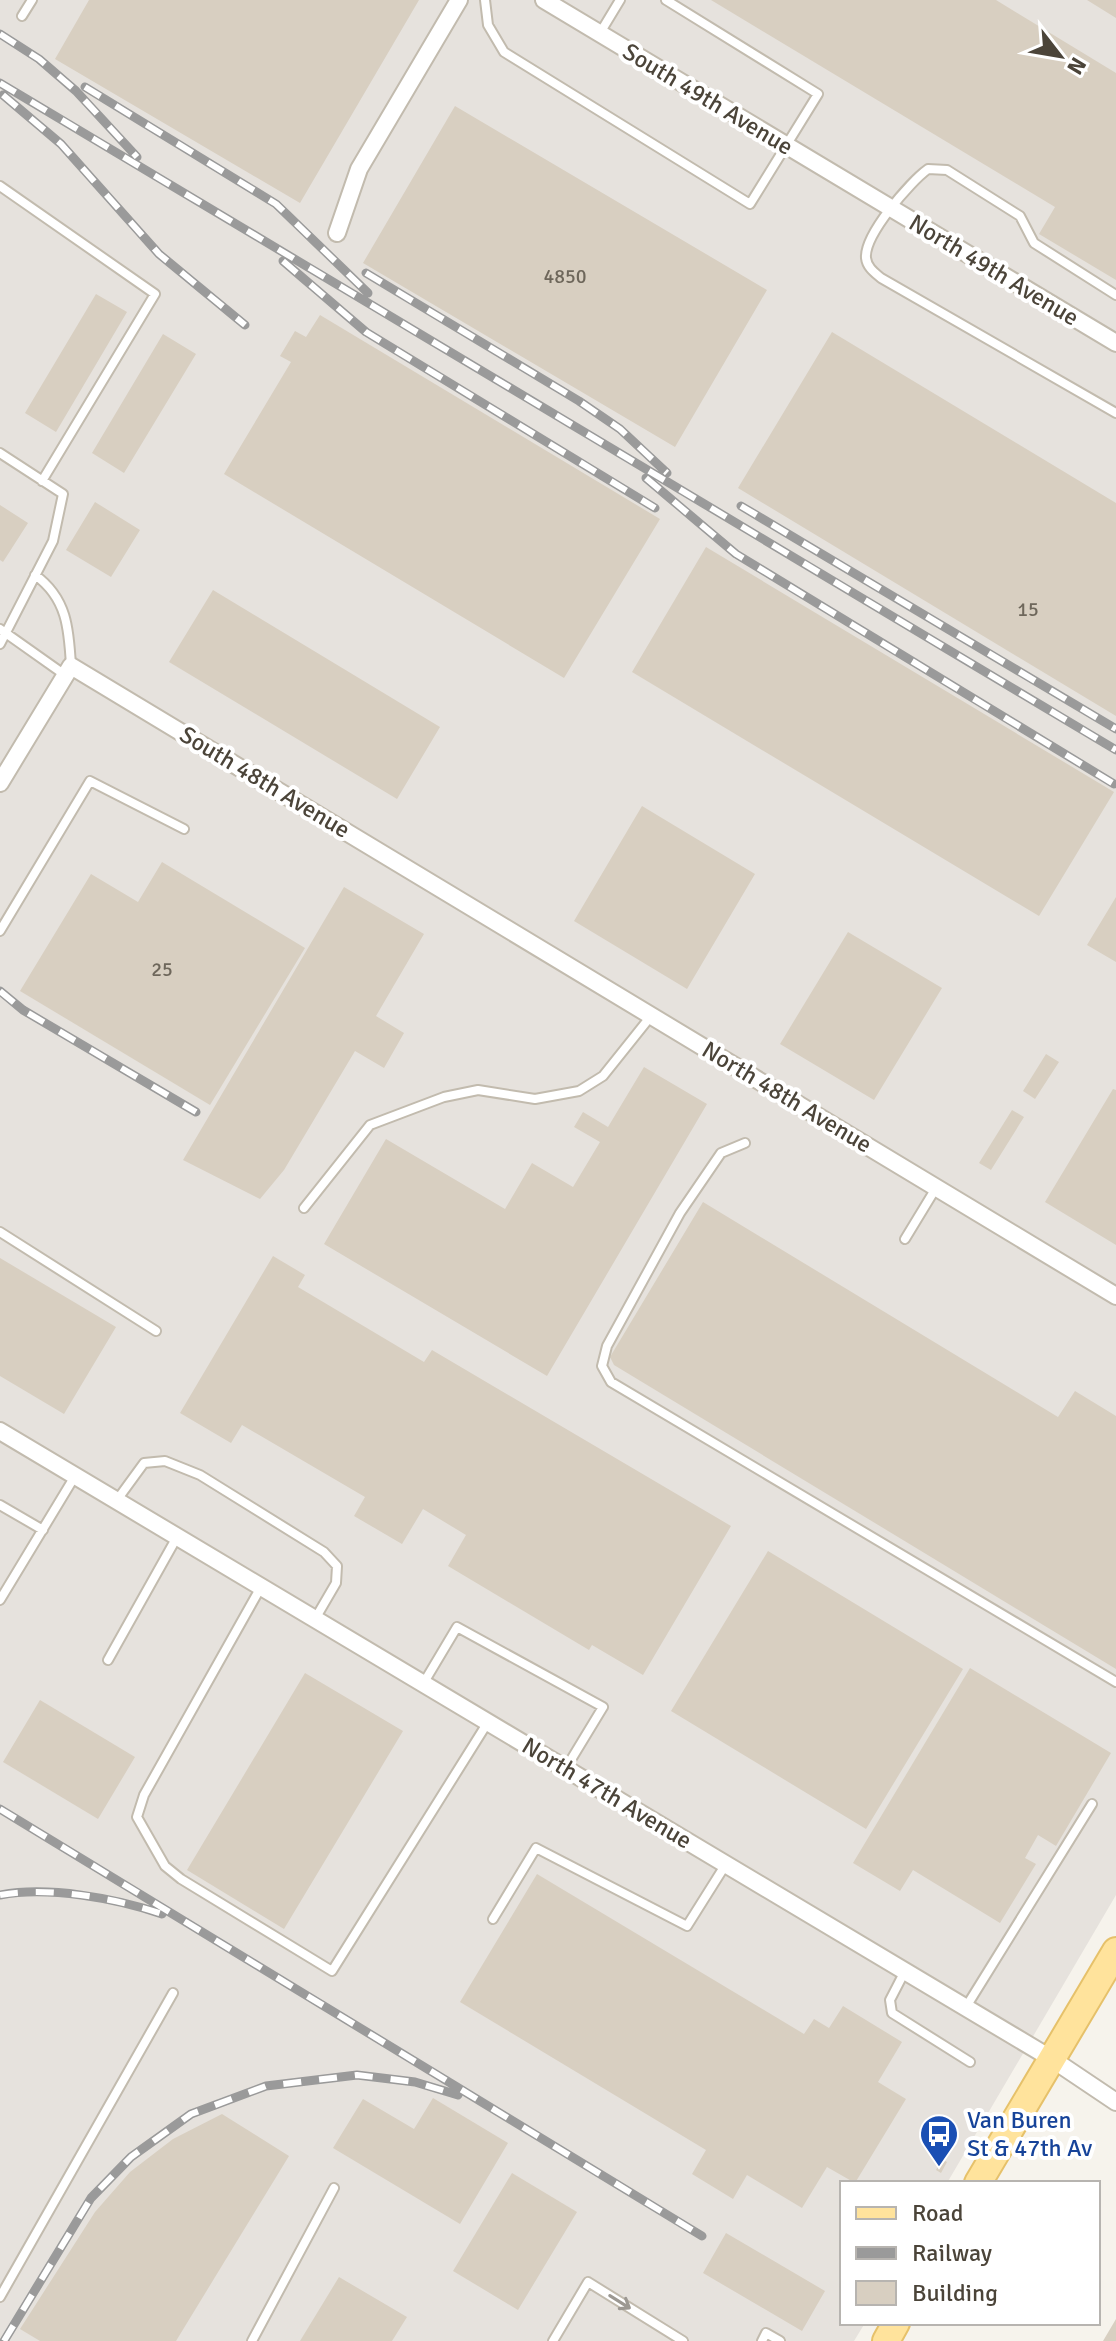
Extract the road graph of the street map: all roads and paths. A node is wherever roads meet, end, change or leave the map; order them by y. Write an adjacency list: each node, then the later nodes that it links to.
1 (32, 0): 7 (lane)
2 (459, 0): 13 (street)
3 (485, 0): 9 (lane)
4 (544, 0): 8 (street, South 49th Avenue)
5 (620, 0): 8 (lane)
6 (666, 0): 9 (lane)
7 (22, 16)
8 (600, 34): 9 (street, South 49th Avenue)
9 (786, 146): 11 (street, South 49th Avenue)
10 (0, 186): 18 (lane)
11 (872, 198): 12 (street, North 49th Avenue)
12 (891, 209): 14 (lane); 15 (street, North 49th Avenue); 16 (lane)
13 (337, 233)
14 (1116, 295)
15 (1116, 343)
16 (1116, 413)
17 (0, 453): 18 (lane)
18 (42, 481): 19 (lane)
19 (35, 575): 20 (lane); 22 (lane)
20 (2, 631): 21 (lane); 22 (lane)
21 (0, 644)
22 (68, 671): 23 (street); 25 (street, South 48th Avenue)
23 (0, 783)
24 (184, 829): 26 (lane)
25 (458, 898): 27 (street, North 48th Avenue)
26 (0, 931)
27 (652, 1015): 29 (street, North 48th Avenue); 30 (lane)
28 (745, 1143): 45 (lane)
29 (936, 1187): 32 (lane); 33 (street, North 48th Avenue)
30 (304, 1208)
31 (0, 1232): 34 (lane)
32 (905, 1239)
33 (1116, 1296)
34 (156, 1331)
35 (0, 1431): 36 (street, North 47th Avenue)
36 (75, 1476): 37 (street, North 47th Avenue); 39 (lane)
37 (117, 1501): 40 (street, North 47th Avenue); 43 (lane)
38 (0, 1505): 39 (lane)
39 (43, 1530): 42 (lane)
40 (177, 1537): 41 (street, North 47th Avenue); 44 (lane)
41 (261, 1587): 43 (street, North 47th Avenue); 47 (lane)
42 (0, 1600)
43 (315, 1619): 46 (street, North 47th Avenue)
44 (108, 1660)
45 (1116, 1682)
46 (423, 1684): 47 (street, North 47th Avenue); 48 (lane)
47 (488, 1722): 48 (street, North 47th Avenue)
48 (565, 1769): 50 (street, North 47th Avenue)
49 (1092, 1804): 55 (lane)
50 (726, 1864): 51 (lane); 53 (street, North 47th Avenue)
51 (493, 1919)
52 (1116, 1951): 56 (main road)
53 (905, 1971): 55 (street, North 47th Avenue); 57 (lane)
54 (173, 1993): 61 (lane)
55 (966, 2007): 56 (street, North 47th Avenue)
56 (1052, 2059): 58 (street, North 47th Avenue); 59 (main road)
57 (970, 2062)
58 (1116, 2102)
59 (979, 2181)
60 (334, 2188): 62 (lane)
61 (0, 2297)
62 (252, 2341)
63 (553, 2341): 64 (lane, one-way to 64)
64 (683, 2341)
65 (762, 2341): 66 (lane)
66 (780, 2341)

